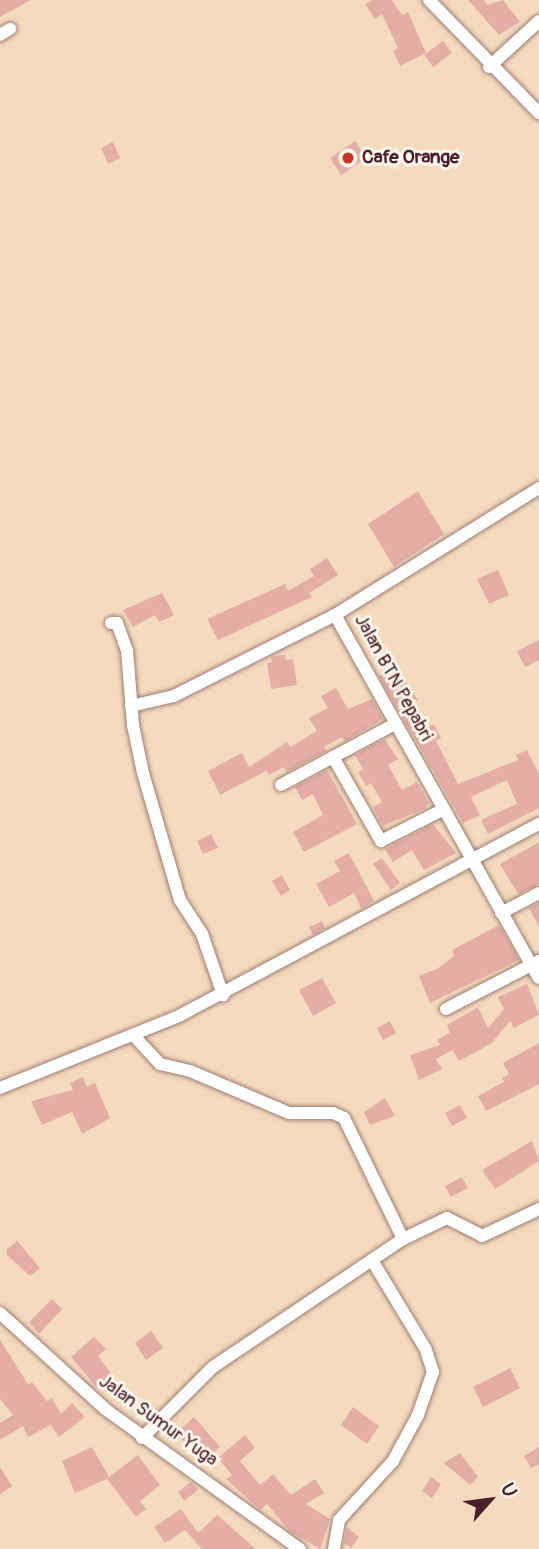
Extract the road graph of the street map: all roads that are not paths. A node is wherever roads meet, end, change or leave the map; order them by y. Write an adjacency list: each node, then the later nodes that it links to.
1 (429, 0): 3 (street)
2 (539, 22): 3 (street)
3 (489, 67): 4 (street)
4 (539, 113)
5 (539, 488): 6 (street, Jalan BTN Pepabri)
6 (335, 615): 8 (street); 9 (street, Jalan BTN Pepabri)
7 (111, 622): 8 (street)
8 (131, 706): 19 (street)
9 (395, 723): 10 (street); 12 (street, Jalan BTN Pepabri)
10 (333, 757): 11 (street); 12 (street)
11 (281, 785)
12 (444, 809): 14 (street, Jalan BTN Pepabri)
13 (539, 824): 14 (street)
14 (473, 859): 16 (street, Jalan BTN Pepabri); 19 (street)
15 (539, 893): 16 (street)
16 (501, 913): 17 (street, Jalan BTN Pepabri)
17 (535, 963): 18 (street, Jalan BTN Pepabri); 20 (street)
18 (539, 978)
19 (223, 995): 21 (street)
20 (446, 1009)
21 (134, 1036): 22 (street); 24 (street)
22 (0, 1088)
23 (539, 1209): 24 (street)
24 (403, 1239): 25 (street)
25 (372, 1260): 27 (street); 29 (street)
26 (0, 1313): 27 (street, Jalan Sumur Yuga)
27 (142, 1438): 28 (street, Jalan Sumur Yuga)
28 (300, 1549)
29 (334, 1549)

